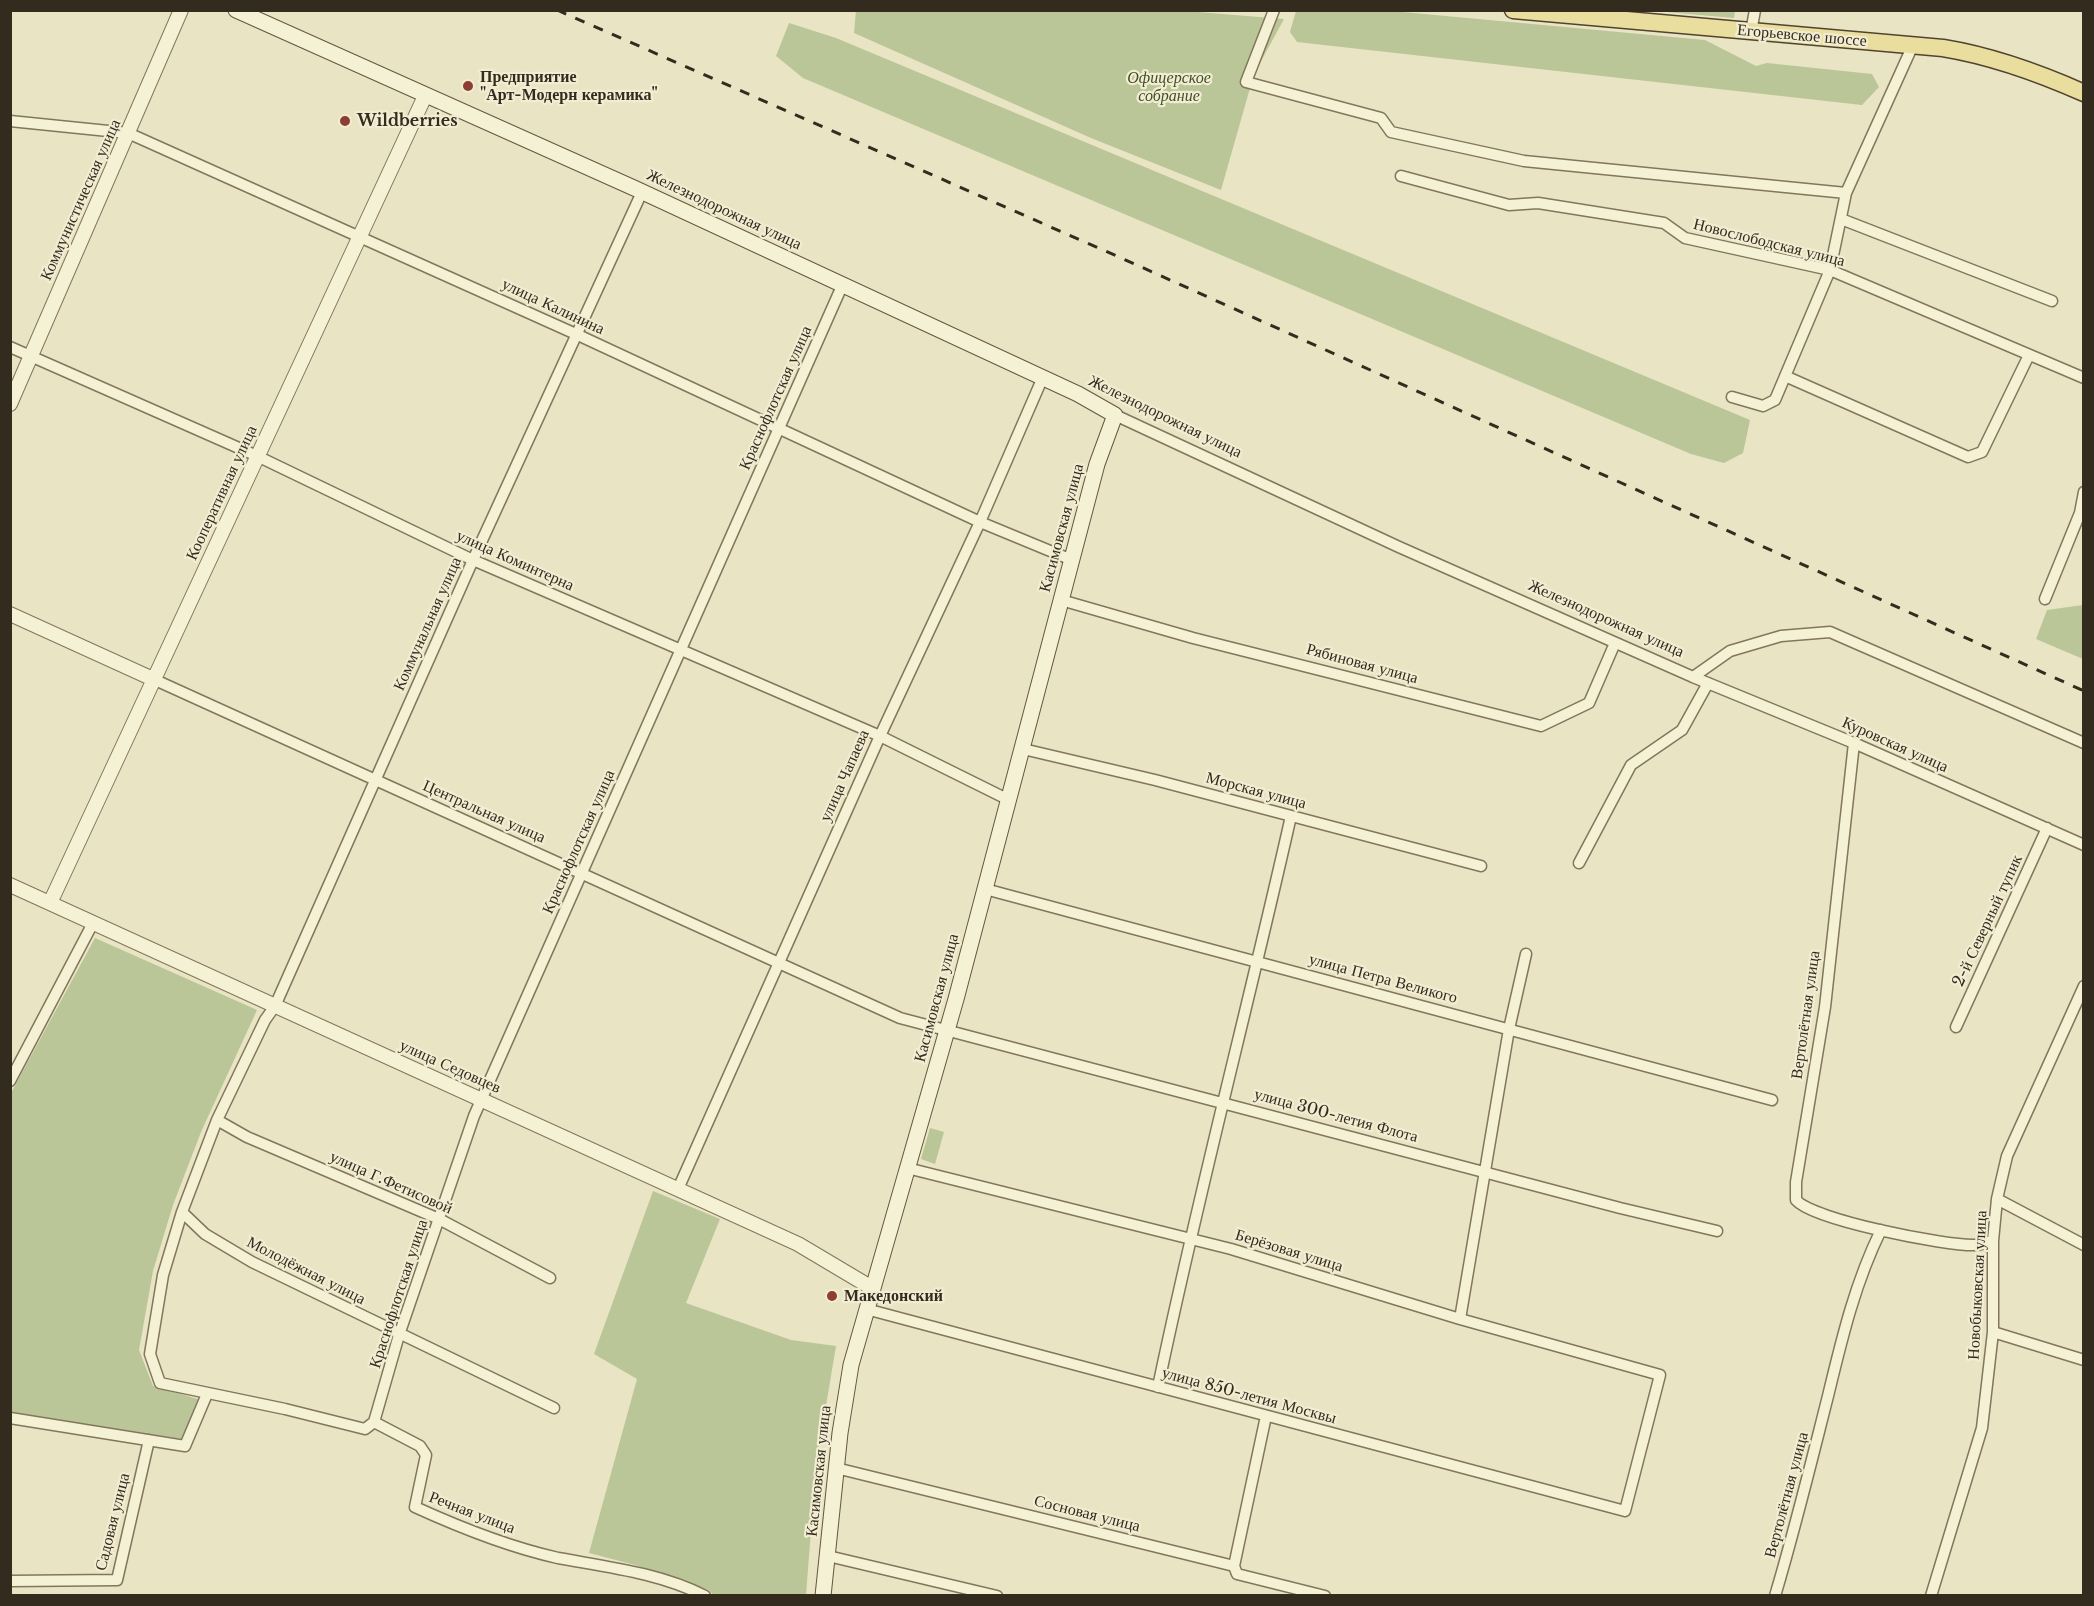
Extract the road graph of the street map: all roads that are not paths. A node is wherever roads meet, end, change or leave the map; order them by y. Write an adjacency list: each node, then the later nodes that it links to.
1 (181, 10): 11 (street, Коммунистическая улица)
2 (236, 10): 9 (main road, Железнодорожная улица)
3 (1274, 10): 14 (street)
4 (1513, 10): 6 (main road, Егорьевское шоссе)
5 (1755, 10): 6 (street)
6 (1751, 32): 7 (main road, Егорьевское шоссе)
7 (1913, 45): 8 (main road, Егорьевское шоссе); 14 (street)
8 (2084, 93)
9 (425, 96): 13 (main road, Железнодорожная улица); 16 (street, Кооперативная улица)
10 (10, 121): 11 (street, улица Калинина)
11 (128, 133): 16 (street, улица Калинина); 23 (street, Коммунистическая улица)
12 (1401, 176): 17 (street, Новослободская улица)
13 (642, 192): 18 (main road, Железнодорожная улица); 20 (street, Коммунальная улица)
14 (1846, 193): 15 (street)
15 (1840, 219): 17 (street); 19 (street)
16 (360, 236): 20 (street, улица Калинина); 31 (street, Кооперативная улица)
17 (1830, 270): 22 (street, Новослободская улица); 24 (street)
18 (842, 286): 25 (main road, Железнодорожная улица); 30 (street, Краснофлотская улица)
19 (2052, 301)
20 (578, 335): 30 (street, улица Калинина); 34 (street, Коммунальная улица)
21 (10, 347): 23 (street, улица Коминтерна)
22 (2029, 355): 24 (street); 26 (street, Новослободская улица)
23 (30, 356): 28 (street, Коммунистическая улица); 31 (street, улица Коминтерна)
24 (1785, 376): 27 (street)
25 (1042, 377): 29 (main road, Железнодорожная улица); 33 (street, улица Чапаева)
26 (2084, 378)
27 (1732, 397)
28 (10, 404)
29 (1115, 415): 35 (main road, Касимовская улица); 39 (street, Железнодорожная улица)
30 (777, 430): 33 (street, улица Калинина); 40 (street, Краснофлотская улица)
31 (257, 456): 34 (street, улица Коминтерна); 42 (street, Кооперативная улица)
32 (2084, 492): 36 (street)
33 (980, 522): 35 (street, улица Калинина); 44 (street, улица Чапаева)
34 (473, 560): 40 (street, улица Коминтерна); 48 (street, Коммунальная улица)
35 (1072, 560): 37 (main road, Касимовская улица)
36 (2045, 599)
37 (1061, 600): 39 (street, Рябиновая улица); 47 (main road, Касимовская улица)
38 (10, 614): 42 (street, Центральная улица)
39 (1615, 643): 41 (street, Железнодорожная улица)
40 (683, 649): 44 (street, улица Коминтерна); 55 (street, Краснофлотская улица)
41 (1693, 677): 43 (street, Куровская улица); 46 (street, Железнодорожная улица)
42 (153, 679): 48 (street, Центральная улица); 58 (street, Кооперативная улица)
43 (1708, 683): 45 (street, Куровская улица); 53 (street)
44 (880, 736): 49 (street, улица Коминтерна); 62 (street, улица Чапаева)
45 (1854, 743): 51 (street, Куровская улица); 79 (street, Вертолётная улица)
46 (2084, 743)
47 (1023, 749): 49 (main road, Касимовская улица); 50 (street, Морская улица)
48 (374, 780): 55 (street, Центральная улица); 64 (street, Коммунальная улица)
49 (1009, 800): 57 (main road, Касимовская улица)
50 (1291, 816): 54 (street, Морская улица); 61 (street)
51 (2047, 828): 52 (street, Куровская улица); 65 (street, 2-й Северный тупик)
52 (2084, 845)
53 (1579, 863)
54 (1481, 866)
55 (581, 873): 62 (street, Центральная улица); 69 (street, Краснофлотская улица)
56 (10, 885): 58 (street, улица Седовцев)
57 (985, 889): 61 (street, улица Петра Великого); 67 (main road, Касимовская улица)
58 (50, 903): 59 (street, улица Седовцев)
59 (93, 923): 64 (street, улица Седовцев); 68 (street)
60 (1526, 954): 66 (street)
61 (1258, 961): 66 (street, улица Петра Великого); 71 (street)
62 (777, 964): 67 (street, Центральная улица); 75 (street, улица Чапаева)
63 (2084, 986): 76 (street, Новобыковская улица)
64 (275, 1006): 69 (street, улица Седовцев); 72 (street, Коммунальная улица)
65 (1956, 1027)
66 (1509, 1029): 70 (street, улица Петра Великого); 74 (street)
67 (947, 1032): 71 (street, улица 300-летия Флота); 73 (main road, Касимовская улица)
68 (10, 1080)
69 (482, 1100): 75 (street, улица Седовцев); 78 (street, Краснофлотская улица)
70 (1772, 1100)
71 (1224, 1102): 74 (street, улица 300-летия Флота); 81 (street)
72 (217, 1120): 77 (street, Коммунальная улица); 78 (street, улица Г.Фетисовой)
73 (907, 1168): 81 (street, Берёзовая улица); 85 (main road, Касимовская улица)
74 (1487, 1171): 80 (street, улица 300-летия Флота); 87 (street)
75 (678, 1189): 85 (street, улица Седовцев)
76 (1997, 1198): 82 (street, Новобыковская улица); 83 (street)
77 (182, 1212): 89 (street, Молодёжная улица); 92 (street, Коммунальная улица)
78 (439, 1219): 84 (street, улица Г.Фетисовой); 89 (street, Краснофлотская улица)
79 (1881, 1230): 82 (street, Вертолётная улица); 107 (street, Вертолётная улица)
80 (1717, 1231)
81 (1189, 1238): 87 (street, Берёзовая улица); 91 (street)
82 (1993, 1240): 88 (street, Новобыковская улица)
83 (2084, 1245)
84 (550, 1278)
85 (872, 1288): 86 (main road, Касимовская улица)
86 (866, 1309): 91 (street, улица 850-летия Москвы); 98 (main road, Касимовская улица)
87 (1460, 1319): 99 (street, Берёзовая улица)
88 (1993, 1332): 90 (street); 108 (street, Новобыковская улица)
89 (399, 1335): 93 (street, Молодёжная улица); 96 (street, Краснофлотская улица)
90 (2084, 1360)
91 (1158, 1387): 94 (street, улица 850-летия Москвы)
92 (207, 1394): 96 (street); 97 (street)
93 (554, 1408)
94 (1266, 1416): 99 (street, улица 850-летия Москвы); 101 (street)
95 (10, 1418): 97 (street)
96 (374, 1422): 103 (street, Речная улица)
97 (149, 1440): 102 (street, Садовая улица)
98 (836, 1468): 100 (main road, Касимовская улица); 101 (street, Сосновая улица)
99 (1625, 1511)
100 (828, 1556): 104 (main road, Касимовская улица); 105 (street)
101 (1234, 1566): 106 (street, Сосновая улица)
102 (10, 1581)
103 (705, 1596)
104 (823, 1596)
105 (997, 1596)
106 (1325, 1596)
107 (1775, 1596)
108 (1931, 1596)

